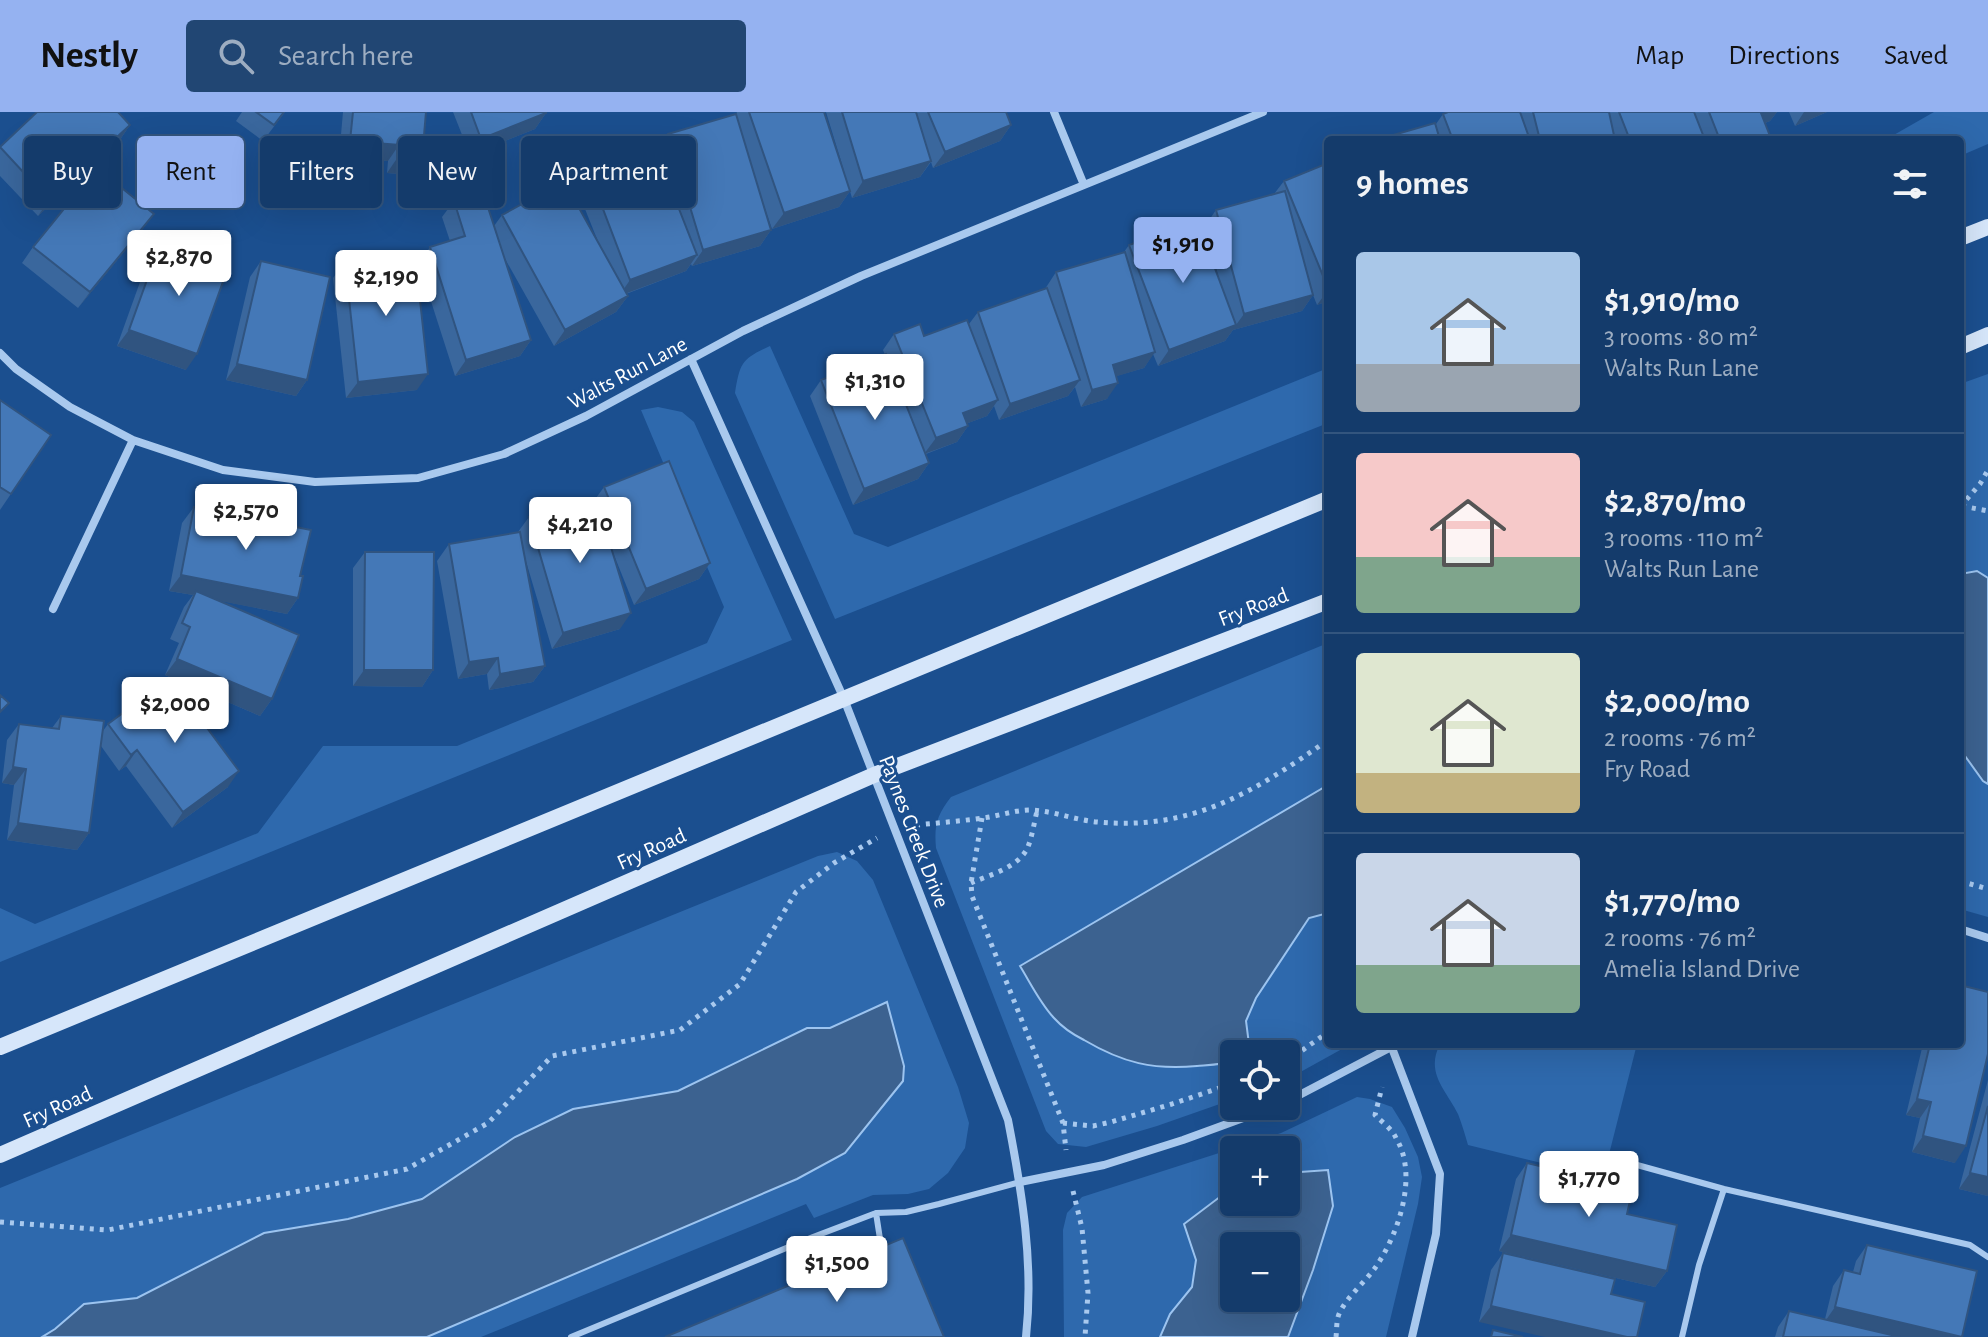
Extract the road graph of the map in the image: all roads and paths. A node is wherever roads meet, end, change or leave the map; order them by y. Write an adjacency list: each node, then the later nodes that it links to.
1 (1054, 112): 3 (street)
2 (1263, 112): 3 (street, Walts Run Lane)
3 (1084, 185): 9 (street, Walts Run Lane)
4 (1988, 227): 5 (main road)
5 (1964, 236)
6 (1988, 335): 7 (main road)
7 (1964, 345)
8 (0, 353): 10 (street, Walts Run Lane)
9 (691, 359): 10 (street, Walts Run Lane); 18 (street, Paynes Creek Drive)
10 (133, 440): 17 (street)
11 (1988, 470): 13 (path)
12 (1324, 501): 18 (main road)
13 (1964, 502)
14 (1964, 507): 15 (path)
15 (1988, 511)
16 (1324, 603): 20 (main road, Fry Road)
17 (53, 609)
18 (844, 699): 20 (street, Paynes Creek Drive); 30 (main road)
19 (1324, 743): 21 (path)
20 (874, 775): 23 (street, Paynes Creek Drive); 39 (main road, Fry Road)
21 (1037, 811): 22 (path); 25 (path)
22 (982, 818): 23 (path); 25 (path)
23 (894, 828): 42 (street, Paynes Creek Drive); 45 (path)
24 (1964, 882): 26 (path)
25 (971, 883): 38 (path)
26 (1988, 889)
27 (1964, 930): 28 (street)
28 (1988, 938)
29 (1324, 1035): 33 (path)
30 (0, 1047)
31 (1391, 1048): 35 (street)
32 (1396, 1048): 52 (street)
33 (1300, 1052)
34 (1220, 1088): 38 (path)
35 (1300, 1095)
36 (1375, 1115): 51 (path)
37 (1238, 1120): 41 (street)
38 (1063, 1123): 41 (path)
39 (0, 1155)
40 (1619, 1160): 43 (lane)
41 (1069, 1172): 42 (street); 50 (path)
42 (1020, 1182): 44 (lane); 49 (street, Paynes Creek Drive)
43 (1724, 1189): 46 (lane); 53 (lane)
44 (876, 1213): 47 (lane); 48 (lane)
45 (0, 1222)
46 (1988, 1257)
47 (883, 1258)
48 (571, 1337)
49 (1026, 1337)
50 (1085, 1337)
51 (1336, 1337)
52 (1412, 1337)
53 (1682, 1337)

